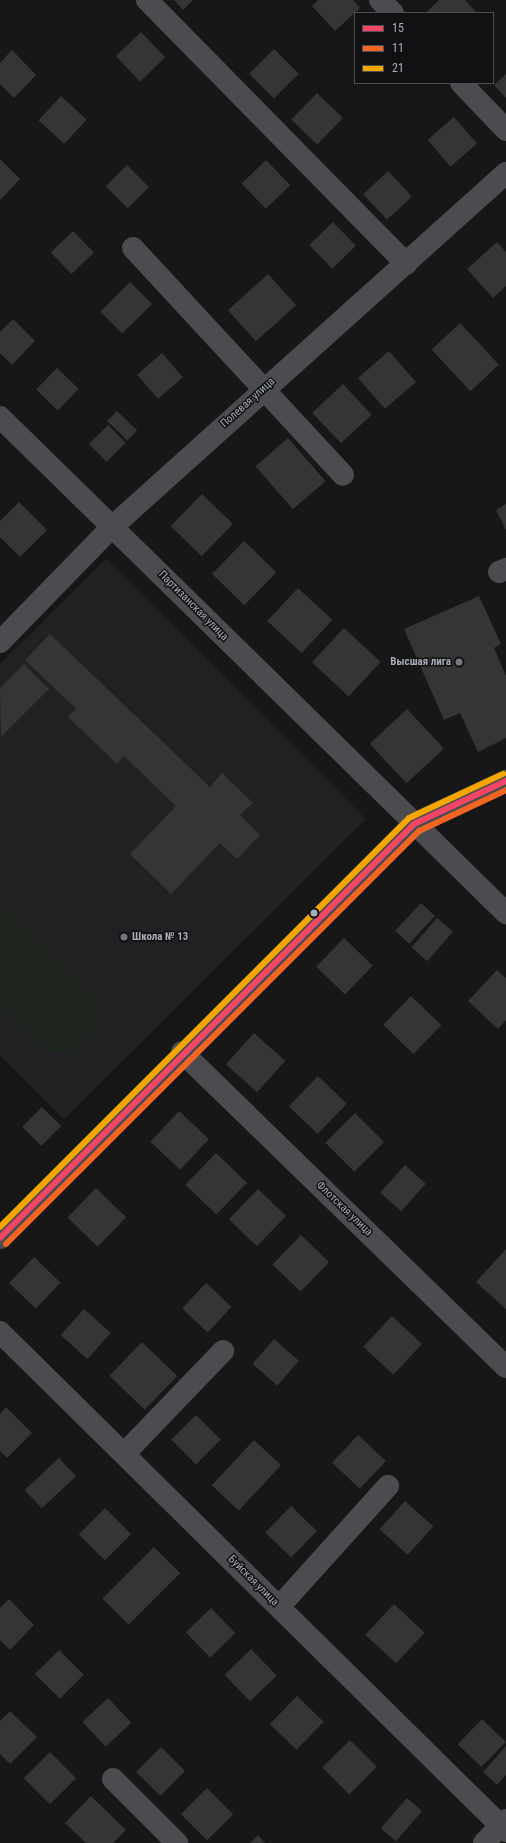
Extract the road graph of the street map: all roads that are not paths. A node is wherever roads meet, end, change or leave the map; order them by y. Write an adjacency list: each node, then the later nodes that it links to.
1 (147, 0): 8 (street)
2 (380, 0): 3 (street)
3 (391, 12)
4 (462, 84): 5 (street)
5 (506, 130)
6 (506, 174): 8 (street, Полевая улица)
7 (133, 248): 9 (street)
8 (406, 264): 9 (street, Полевая улица)
9 (263, 389): 11 (street); 12 (street, Полевая улица)
10 (0, 417): 12 (street, Партизанская улица)
11 (343, 475)
12 (112, 528): 13 (street, Полевая улица); 15 (street, Партизанская улица)
13 (0, 642)
14 (506, 781): 15 (street)
15 (414, 824): 16 (street, Партизанская улица); 17 (street)
16 (506, 913)
17 (182, 1052): 18 (street); 21 (street, Флотская улица)
18 (0, 1238)
19 (0, 1332): 22 (street, Буйская улица)
20 (223, 1351): 22 (street)
21 (506, 1366)
22 (124, 1454): 24 (street, Буйская улица)
23 (388, 1486): 24 (street)
24 (279, 1607): 26 (street, Буйская улица)
25 (113, 1779): 27 (street)
26 (504, 1825): 28 (street)
27 (178, 1843)
28 (484, 1843)

